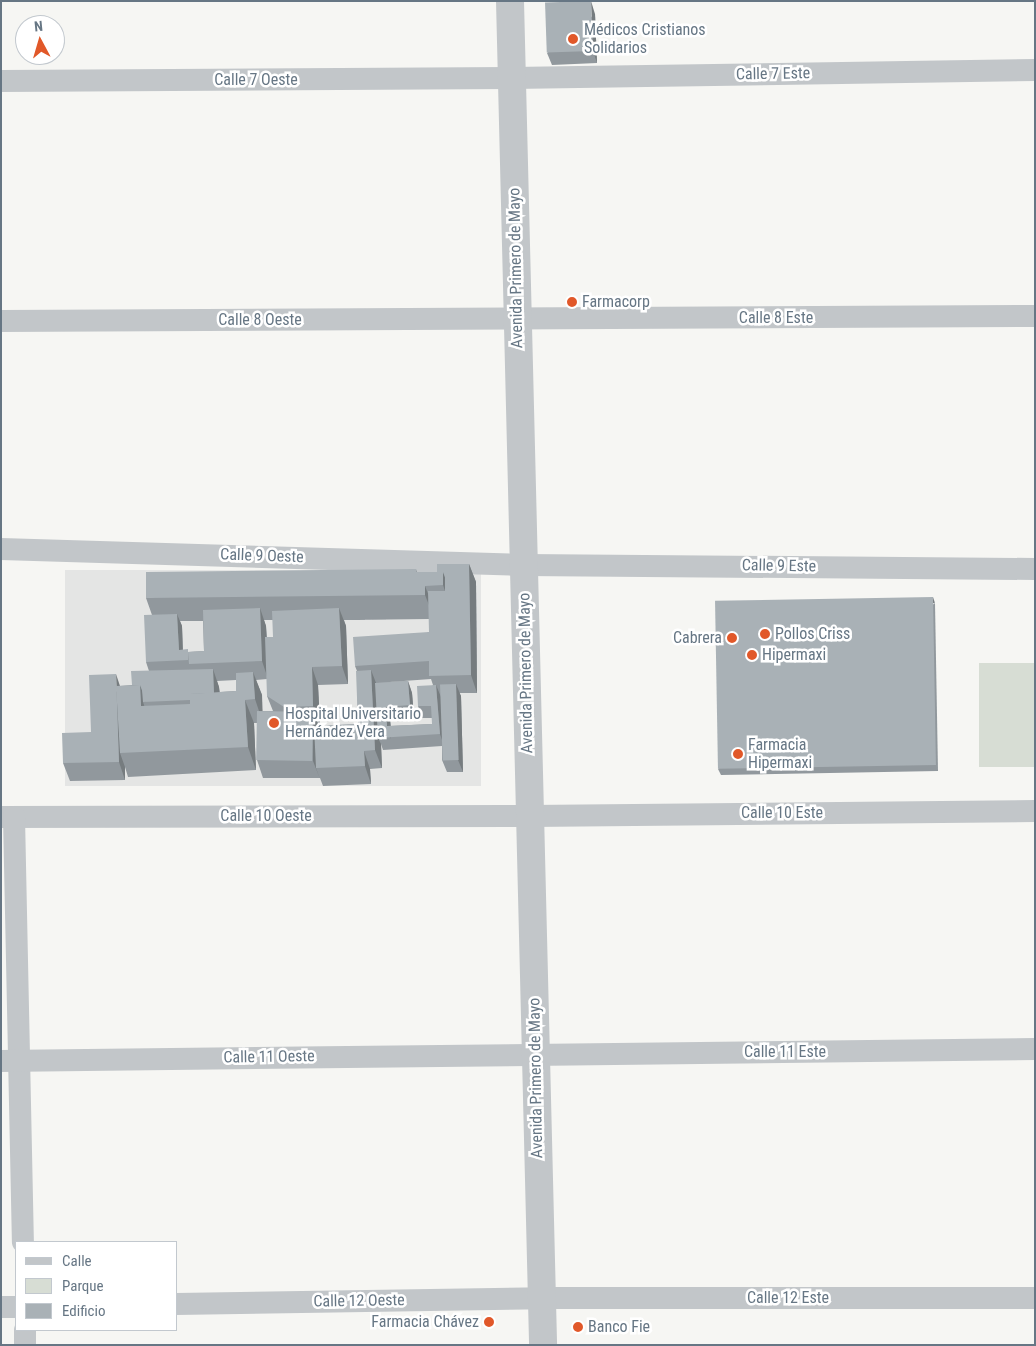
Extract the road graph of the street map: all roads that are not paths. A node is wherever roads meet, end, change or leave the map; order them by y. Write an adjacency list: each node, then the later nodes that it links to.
1 (510, 1): 3 (street, Avenida Primero de Mayo)
2 (1035, 70): 3 (street, Calle 7 Este)
3 (512, 78): 4 (street, Calle 7 Oeste); 7 (street, Avenida Primero de Mayo)
4 (1, 82)
5 (1035, 316): 7 (street, Calle 8 Este)
6 (1, 320): 7 (street, Calle 8 Oeste)
7 (518, 320): 9 (street, Avenida Primero de Mayo)
8 (1, 549): 9 (street, Calle 9 Oeste)
9 (524, 565): 10 (street, Calle 9 Este); 12 (street, Avenida Primero de Mayo)
10 (1035, 569)
11 (1035, 811): 12 (street, Calle 10 Este)
12 (530, 816): 13 (street, Calle 10 Oeste); 15 (street, Avenida Primero de Mayo)
13 (8, 817): 16 (street)
14 (1035, 1049): 15 (street, Calle 11 Este)
15 (536, 1054): 16 (street, Calle 11 Oeste); 18 (street, Avenida Primero de Mayo)
16 (10, 1061): 17 (street)
17 (23, 1241)
18 (542, 1298): 19 (street, Calle 12 Este); 20 (street, Calle 12 Oeste); 25 (street, Avenida Primero de Mayo)
19 (1035, 1298)
20 (178, 1304)
21 (1, 1307): 22 (street)
22 (15, 1307)
23 (25, 1331): 24 (street)
24 (25, 1345)
25 (543, 1345)

